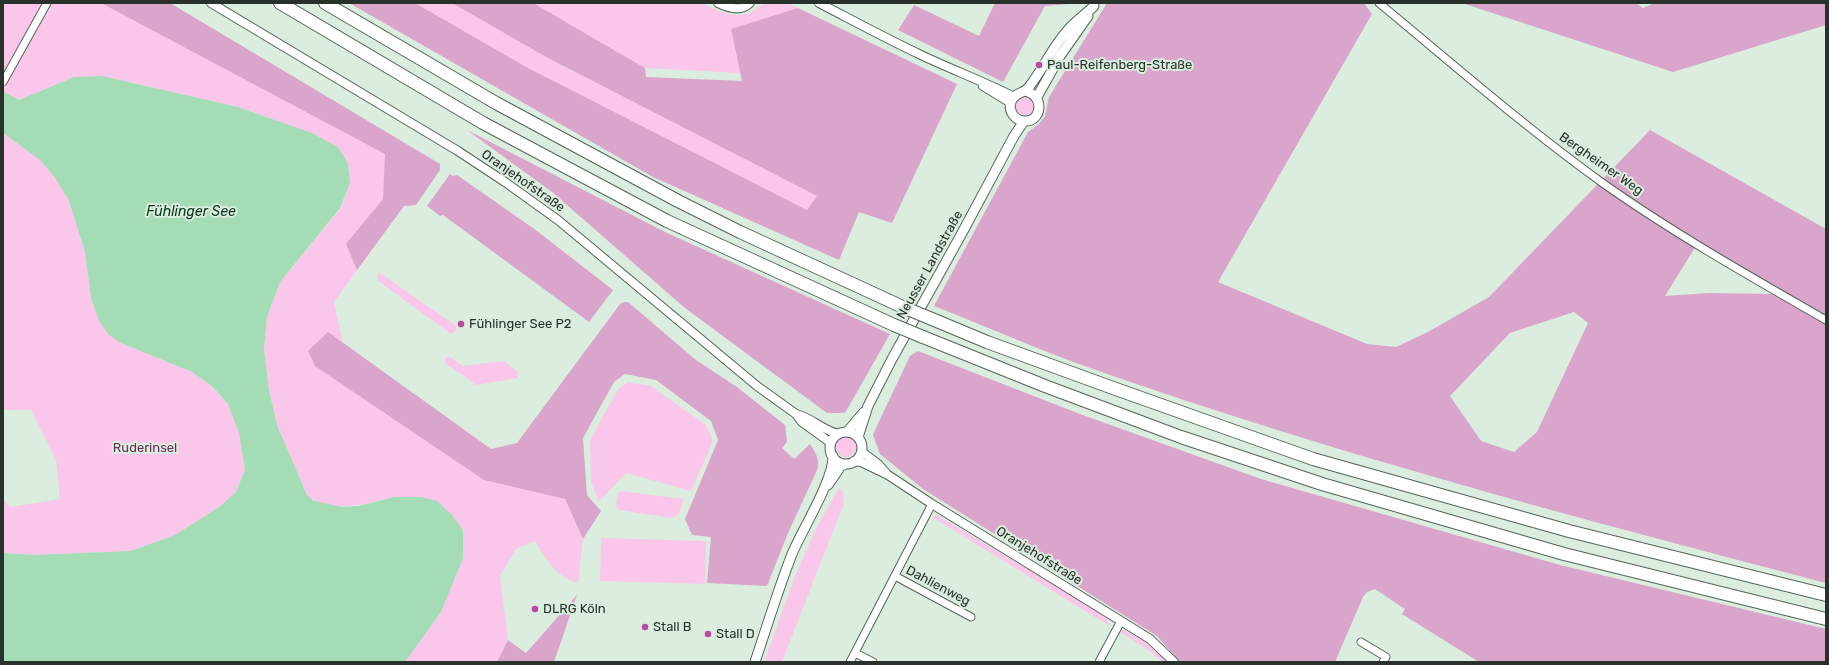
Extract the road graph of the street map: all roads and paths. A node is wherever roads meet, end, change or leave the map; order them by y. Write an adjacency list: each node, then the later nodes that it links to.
1 (47, 3): 10 (street)
2 (211, 3): 19 (street, Oranjehofstraße)
3 (280, 3): 32 (highway, bridge)
4 (325, 3): 30 (highway, bridge)
5 (718, 3): 6 (street)
6 (750, 3)
7 (819, 3): 13 (street)
8 (1380, 3): 17 (street, Bergheimer Weg)
9 (1095, 5): 11 (main road, Neusser Landstraße); 12 (main road, Neusser Landstraße)
10 (5, 78)
11 (1025, 91): 12 (main road); 13 (main road)
12 (1037, 97): 15 (main road, Neusser Landstraße)
13 (1012, 100): 14 (main road, Neusser Landstraße)
14 (1015, 117): 15 (main road); 16 (main road, Neusser Landstraße)
15 (1024, 121): 16 (main road, Neusser Landstraße)
16 (1014, 136): 18 (main road, Neusser Landstraße)
17 (1826, 320)
18 (868, 406): 20 (main road, Neusser Landstraße); 21 (main road, Neusser Landstraße)
19 (796, 414): 20 (street, Oranjehofstraße); 22 (street, Oranjehofstraße)
20 (843, 433): 21 (main road); 22 (main road)
21 (858, 436): 23 (main road)
22 (831, 444): 24 (main road)
23 (862, 452): 25 (main road); 26 (street, Oranjehofstraße)
24 (833, 456): 25 (main road); 27 (main road)
25 (850, 462): 26 (street, Oranjehofstraße); 27 (main road)
26 (888, 475): 28 (street, Oranjehofstraße)
27 (822, 494): 36 (main road)
28 (932, 504): 29 (street, Dahlienweg); 33 (street, Oranjehofstraße)
29 (895, 576): 31 (street, Dahlienweg); 35 (street, Dahlienweg)
30 (1826, 595)
31 (971, 617)
32 (1826, 619)
33 (1121, 621): 39 (street); 40 (street, Oranjehofstraße)
34 (1361, 642): 41 (street)
35 (855, 653): 37 (street, Dahlienweg); 38 (street)
36 (755, 662)
37 (850, 662)
38 (873, 662)
39 (1099, 662)
40 (1174, 662)
41 (1383, 662)

